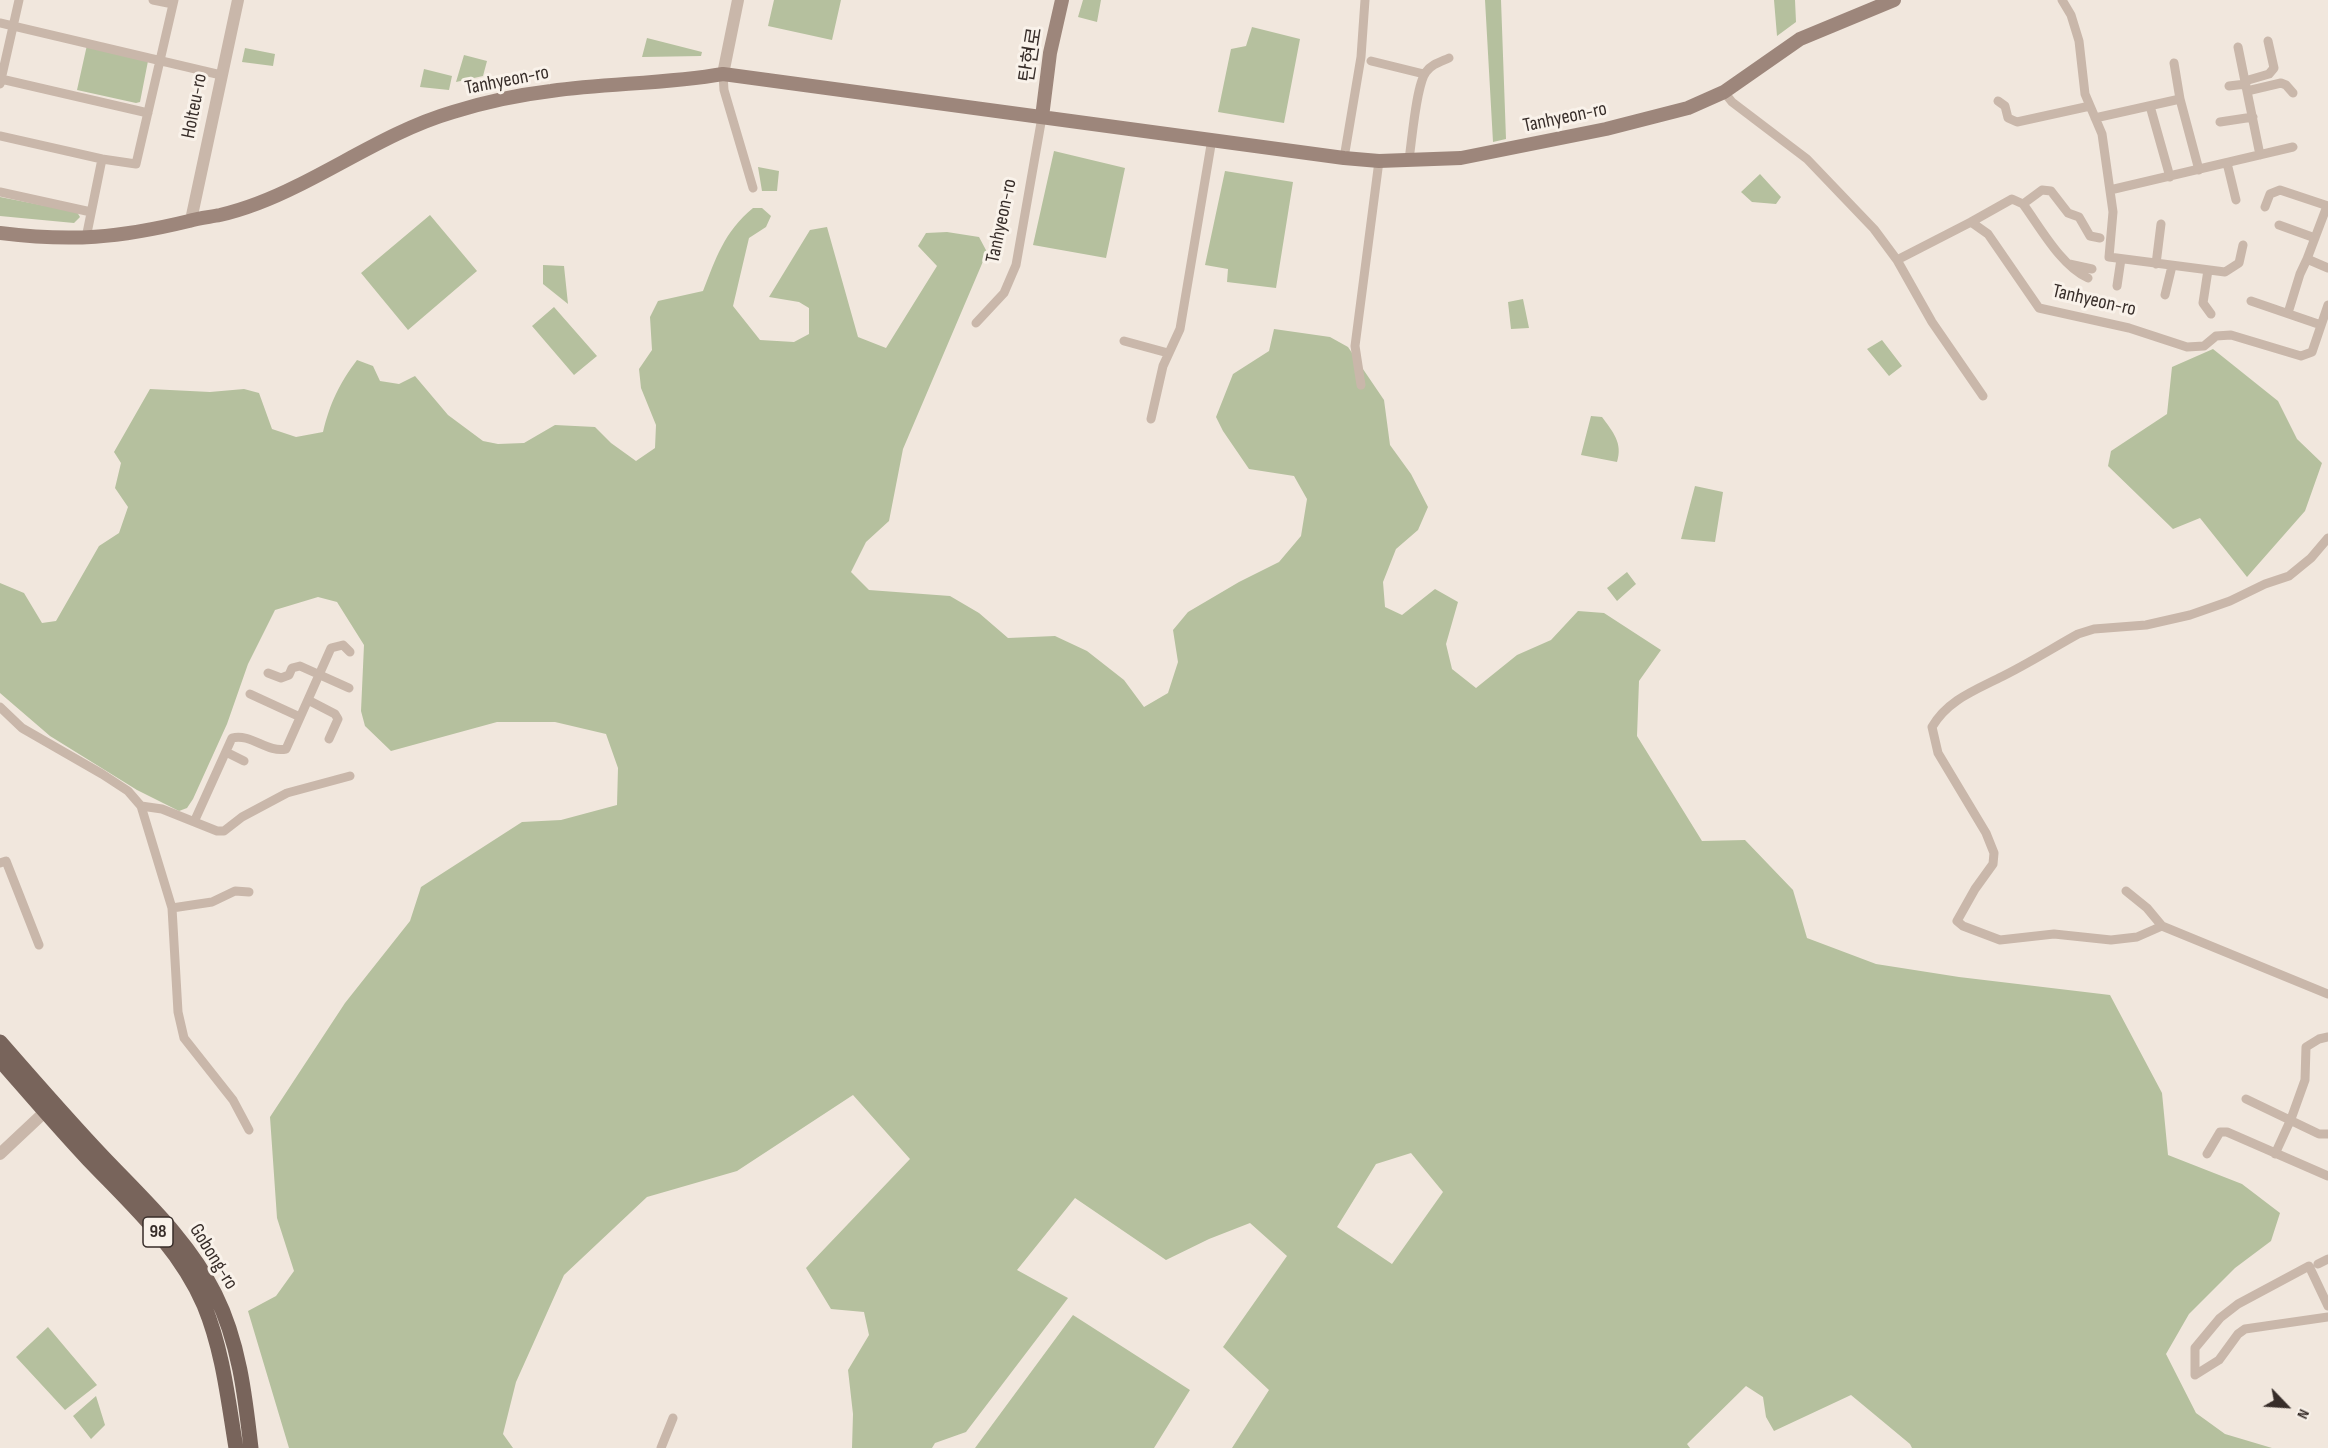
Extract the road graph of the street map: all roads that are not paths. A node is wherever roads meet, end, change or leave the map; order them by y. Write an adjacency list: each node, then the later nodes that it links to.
1 (19, 0): 11 (street)
2 (153, 0): 9 (street)
3 (238, 0): 20 (street, Holteu-ro)
4 (738, 0): 18 (street)
5 (1062, 0): 31 (main road, 탄현로)
6 (1365, 0): 39 (street)
7 (1894, 0): 24 (main road, Tanhyeon-ro)
8 (2062, 0): 28 (street)
9 (173, 2): 15 (street)
10 (0, 22): 11 (street)
11 (13, 26): 15 (street); 21 (street)
12 (2268, 41): 22 (street)
13 (2238, 47): 22 (street)
14 (1449, 58): 19 (street)
15 (160, 60): 20 (street); 30 (street)
16 (1371, 61): 19 (street)
17 (2174, 63): 26 (street)
18 (723, 74): 31 (main road, Tanhyeon-ro); 46 (street); 54 (main road, Tanhyeon-ro)
19 (1424, 74): 41 (street)
20 (221, 75): 54 (street, Holteu-ro)
21 (0, 81): 30 (street)
22 (2246, 85): 23 (street); 25 (street); 32 (street)
23 (2229, 86)
24 (1724, 92): 41 (main road, Tanhyeon-ro); 65 (street)
25 (2293, 93)
26 (2180, 99): 29 (street); 44 (street)
27 (1998, 102): 28 (street)
28 (2090, 106): 33 (street)
29 (2150, 106): 33 (street); 45 (street)
30 (148, 113): 40 (street)
31 (1042, 117): 36 (main road, Tanhyeon-ro); 77 (street, Tanhyeon-ro)
32 (2253, 117): 34 (street); 38 (street)
33 (2095, 118): 47 (street)
34 (2220, 122)
35 (0, 136): 40 (street)
36 (1212, 139): 39 (main road, Tanhyeon-ro); 80 (street)
37 (2293, 147): 38 (street)
38 (2260, 155): 43 (street)
39 (1344, 158): 42 (main road, Tanhyeon-ro)
40 (102, 159): 53 (street)
41 (1409, 159): 42 (main road, Tanhyeon-ro)
42 (1379, 161): 81 (street)
43 (2227, 163): 44 (street); 49 (street)
44 (2199, 170): 45 (street)
45 (2170, 177): 47 (street)
46 (753, 188)
47 (2110, 190): 64 (street)
48 (0, 192): 53 (street)
49 (2236, 200)
50 (2023, 204): 55 (street); 60 (street); 70 (street)
51 (2327, 206): 52 (street); 61 (street)
52 (2265, 207)
53 (91, 212): 59 (street)
54 (192, 220): 59 (main road, Tanhyeon-ro)
55 (1971, 222): 65 (street); 78 (street, Tanhyeon-ro)
56 (2161, 224): 66 (street)
57 (2280, 225): 61 (street)
58 (0, 233): 59 (main road, Tanhyeon-ro)
59 (86, 238)
60 (2100, 238)
61 (2315, 238): 63 (street)
62 (2243, 244): 69 (street)
63 (2308, 257): 68 (street); 76 (street)
64 (2121, 259): 66 (street); 71 (street)
65 (1897, 260): 82 (street)
66 (2156, 264): 67 (street)
67 (2172, 266): 69 (street); 72 (street)
68 (2328, 268)
69 (2208, 270): 75 (street)
70 (2090, 273)
71 (2118, 286)
72 (2165, 295)
73 (2251, 301): 76 (street)
74 (2328, 304): 78 (street)
75 (2211, 314)
76 (2288, 314): 78 (street)
77 (976, 322)
78 (2323, 329)
79 (1124, 341): 80 (street)
80 (1168, 353): 83 (street)
81 (1361, 385)
82 (1983, 396)
83 (1150, 419)
84 (2328, 538): 103 (street)
85 (350, 652): 87 (street)
86 (268, 673): 87 (street)
87 (319, 674): 88 (street); 90 (street)
88 (349, 688)
89 (250, 694): 92 (street)
90 (308, 700): 92 (street); 93 (street)
91 (0, 707): 97 (street)
92 (300, 717): 94 (street)
93 (329, 740)
94 (226, 752): 95 (street); 98 (street)
95 (244, 761)
96 (350, 776): 98 (street)
97 (141, 806): 98 (street); 102 (street)
98 (194, 822)
99 (0, 863): 104 (street)
100 (2126, 891): 103 (street)
101 (249, 892): 102 (street)
102 (172, 908): 112 (street)
103 (2162, 926): 105 (street)
104 (39, 945)
105 (2328, 994)
106 (2328, 1037): 111 (street)
107 (0, 1042): 110 (main road, Gobong-ro / 98)
108 (0, 1059): 110 (main road, Gobong-ro / 98)
109 (2246, 1099): 111 (street)
110 (49, 1108): 114 (street); 123 (main road, Gobong-ro / 98); 124 (main road, Gobong-ro / 98)
111 (2291, 1119): 113 (street); 116 (street)
112 (249, 1131)
113 (2328, 1134)
114 (0, 1154)
115 (2207, 1154): 116 (street)
116 (2274, 1154): 117 (street)
117 (2328, 1176)
118 (2328, 1259): 119 (street)
119 (2318, 1264)
120 (2328, 1306): 121 (street)
121 (2328, 1317)
122 (673, 1418): 125 (street)
123 (236, 1448)
124 (251, 1448)
125 (662, 1448)

